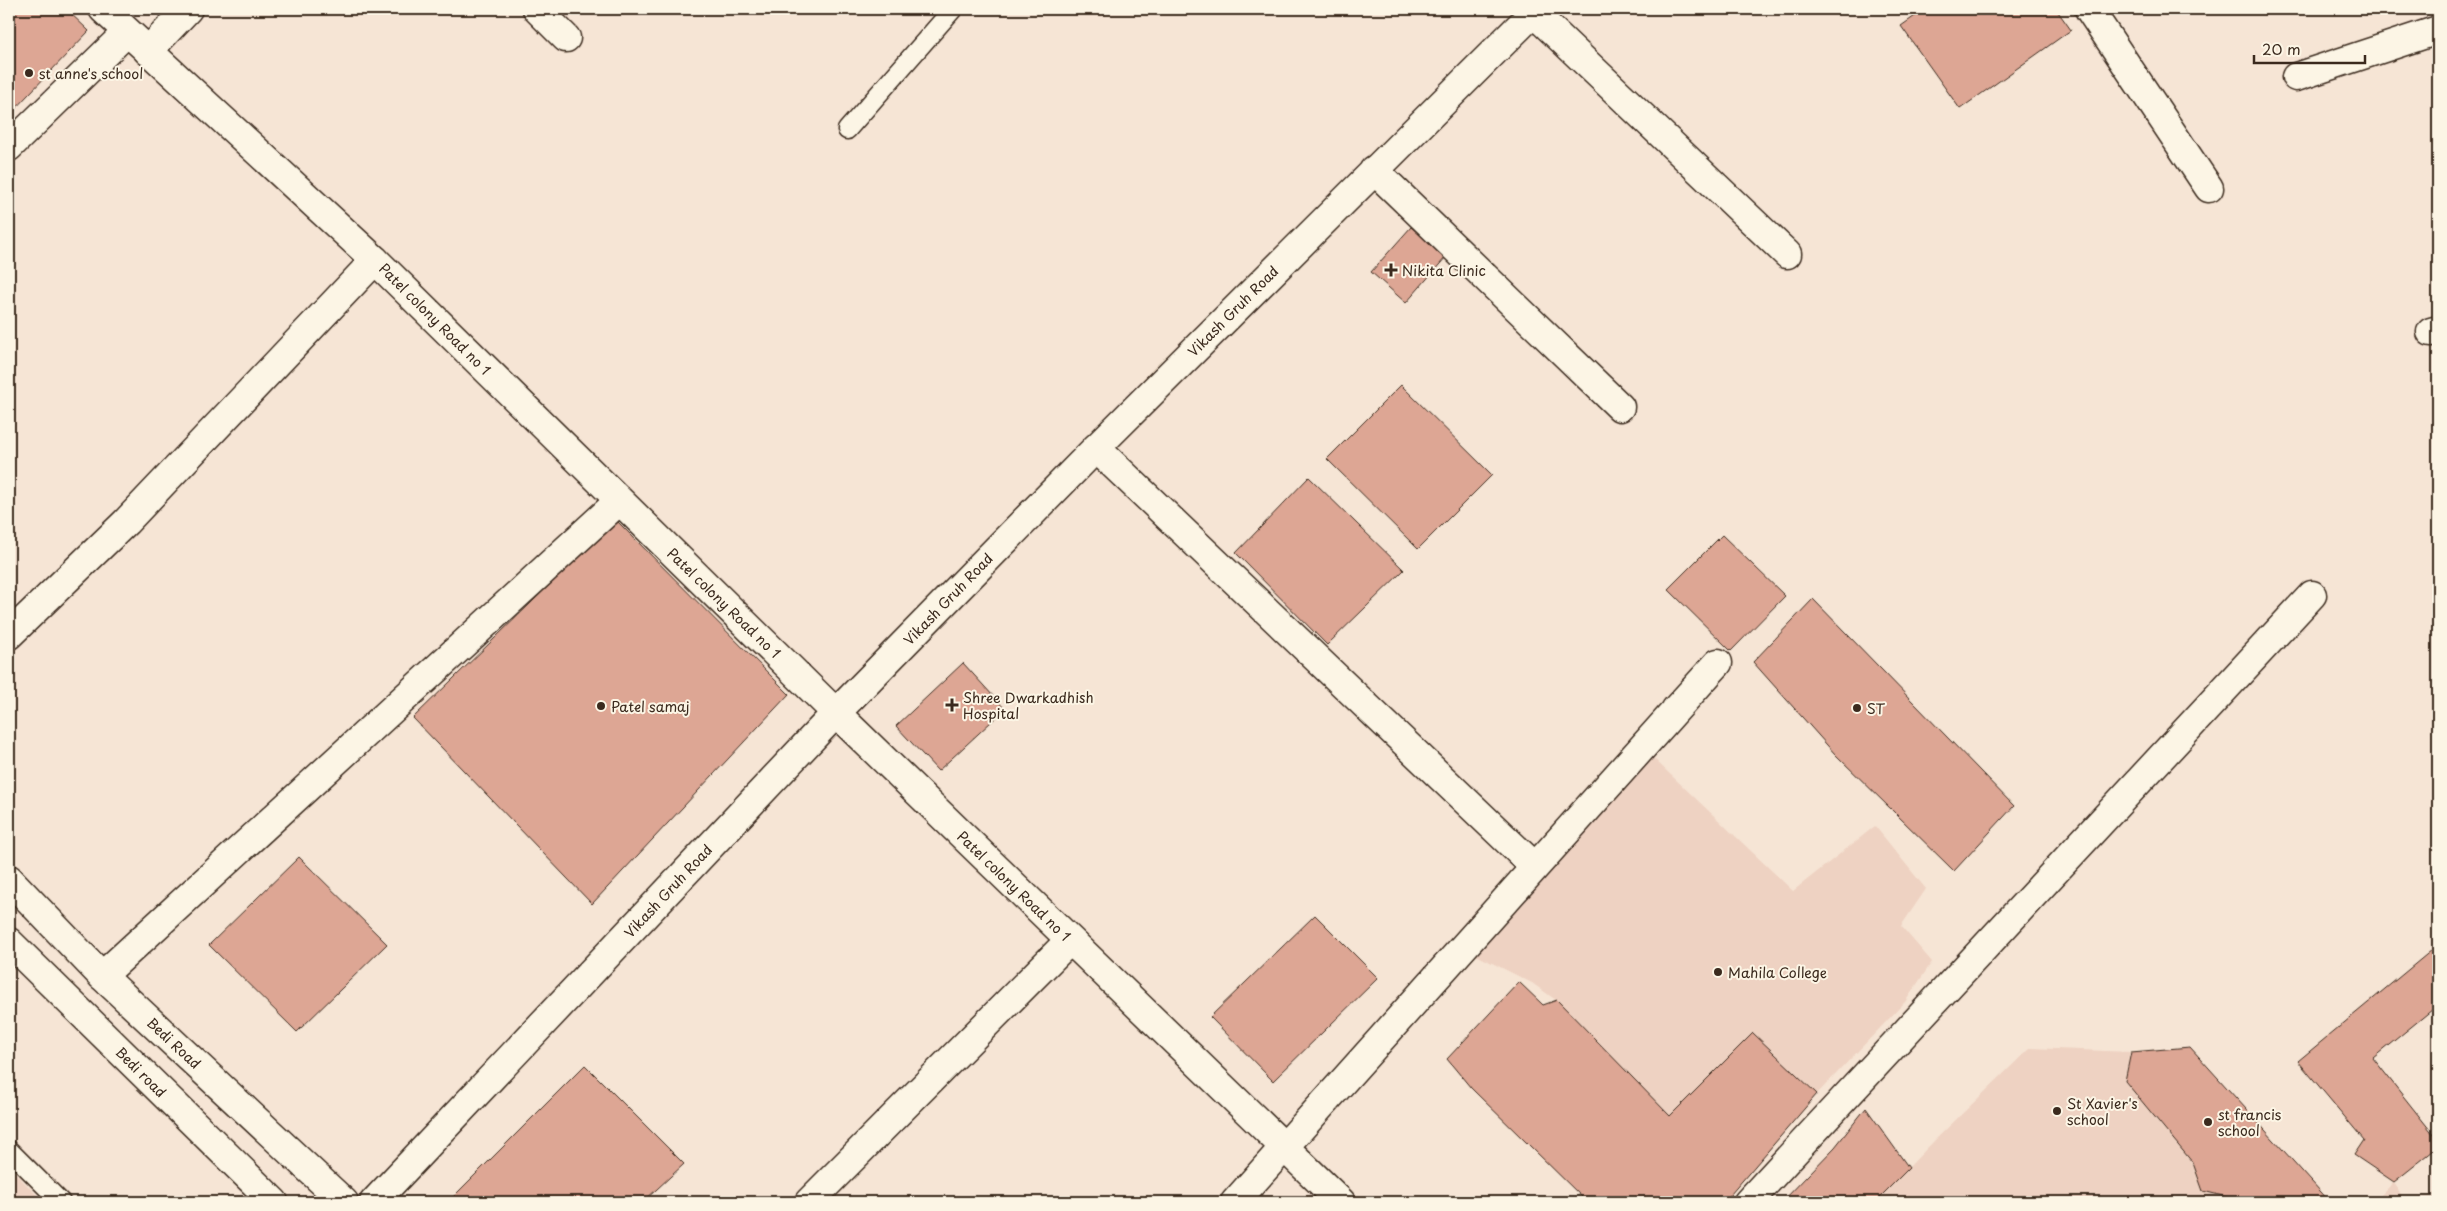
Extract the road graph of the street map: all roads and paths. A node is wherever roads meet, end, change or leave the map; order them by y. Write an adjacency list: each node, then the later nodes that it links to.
1 (104, 9): 8 (street, Patel colony Road no 1)
2 (188, 9): 10 (street)
3 (536, 9): 9 (street)
4 (953, 9): 12 (lane)
5 (2089, 9): 15 (street)
6 (1535, 11): 14 (street, Vikash Gruh Road); 16 (street)
7 (2438, 30): 11 (street)
8 (126, 32): 10 (street, Patel colony Road no 1); 13 (street)
9 (566, 38)
10 (148, 51): 17 (street, Patel colony Road no 1)
11 (2296, 77)
12 (847, 130)
13 (9, 147)
14 (1374, 170): 18 (street); 19 (street, Vikash Gruh Road)
15 (2209, 188)
16 (1787, 254)
17 (375, 260): 20 (street, Patel colony Road no 1); 22 (street)
18 (1620, 407)
19 (1096, 448): 24 (street, Vikash Gruh Road); 25 (street)
20 (618, 501): 24 (street, Patel colony Road no 1); 29 (street)
21 (2312, 595): 39 (street)
22 (9, 635)
23 (1676, 708): 25 (street)
24 (836, 713): 27 (street, Patel colony Road no 1); 35 (street, Vikash Gruh Road)
25 (1534, 866): 30 (street)
26 (9, 879): 29 (street, Bedi Road)
27 (1070, 940): 30 (street, Patel colony Road no 1); 36 (street)
28 (9, 942): 33 (street, Bedi road)
29 (102, 976): 34 (street, Bedi Road)
30 (1284, 1145): 37 (street); 38 (street, Patel colony Road no 1)
31 (9, 1150): 32 (lane)
32 (61, 1202)
33 (274, 1202)
34 (344, 1202)
35 (374, 1202)
36 (809, 1202)
37 (1235, 1202)
38 (1340, 1202)
39 (1748, 1202)

